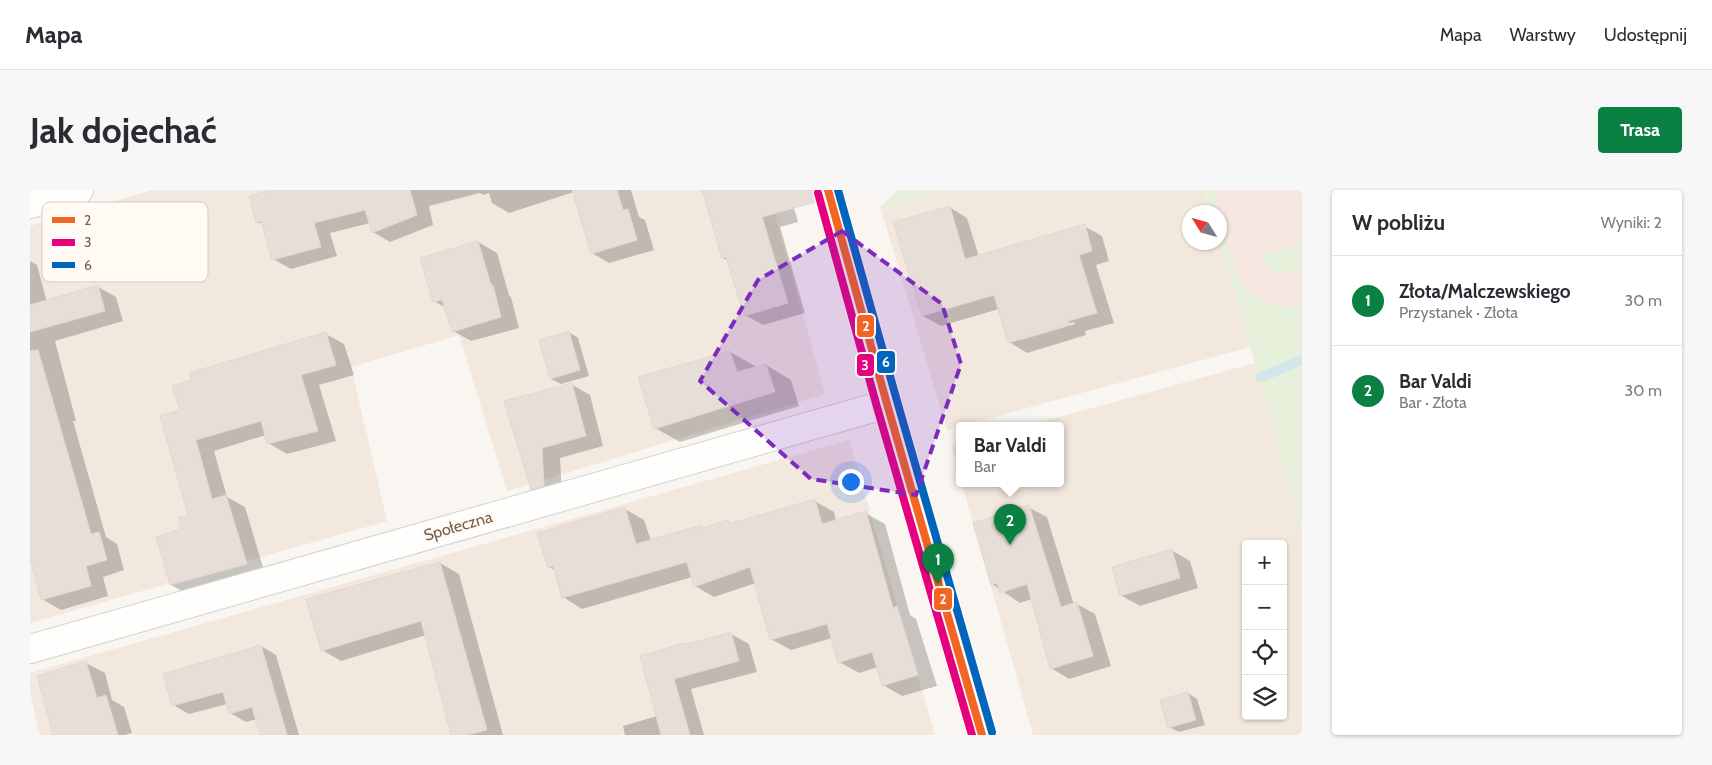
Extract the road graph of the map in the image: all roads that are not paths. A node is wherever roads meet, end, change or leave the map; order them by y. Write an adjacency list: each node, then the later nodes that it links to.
1 (79, 190): 3 (street)
2 (828, 190): 4 (street)
3 (30, 204)
4 (887, 404): 5 (street, Społeczna); 6 (street)
5 (30, 649)
6 (982, 735)

